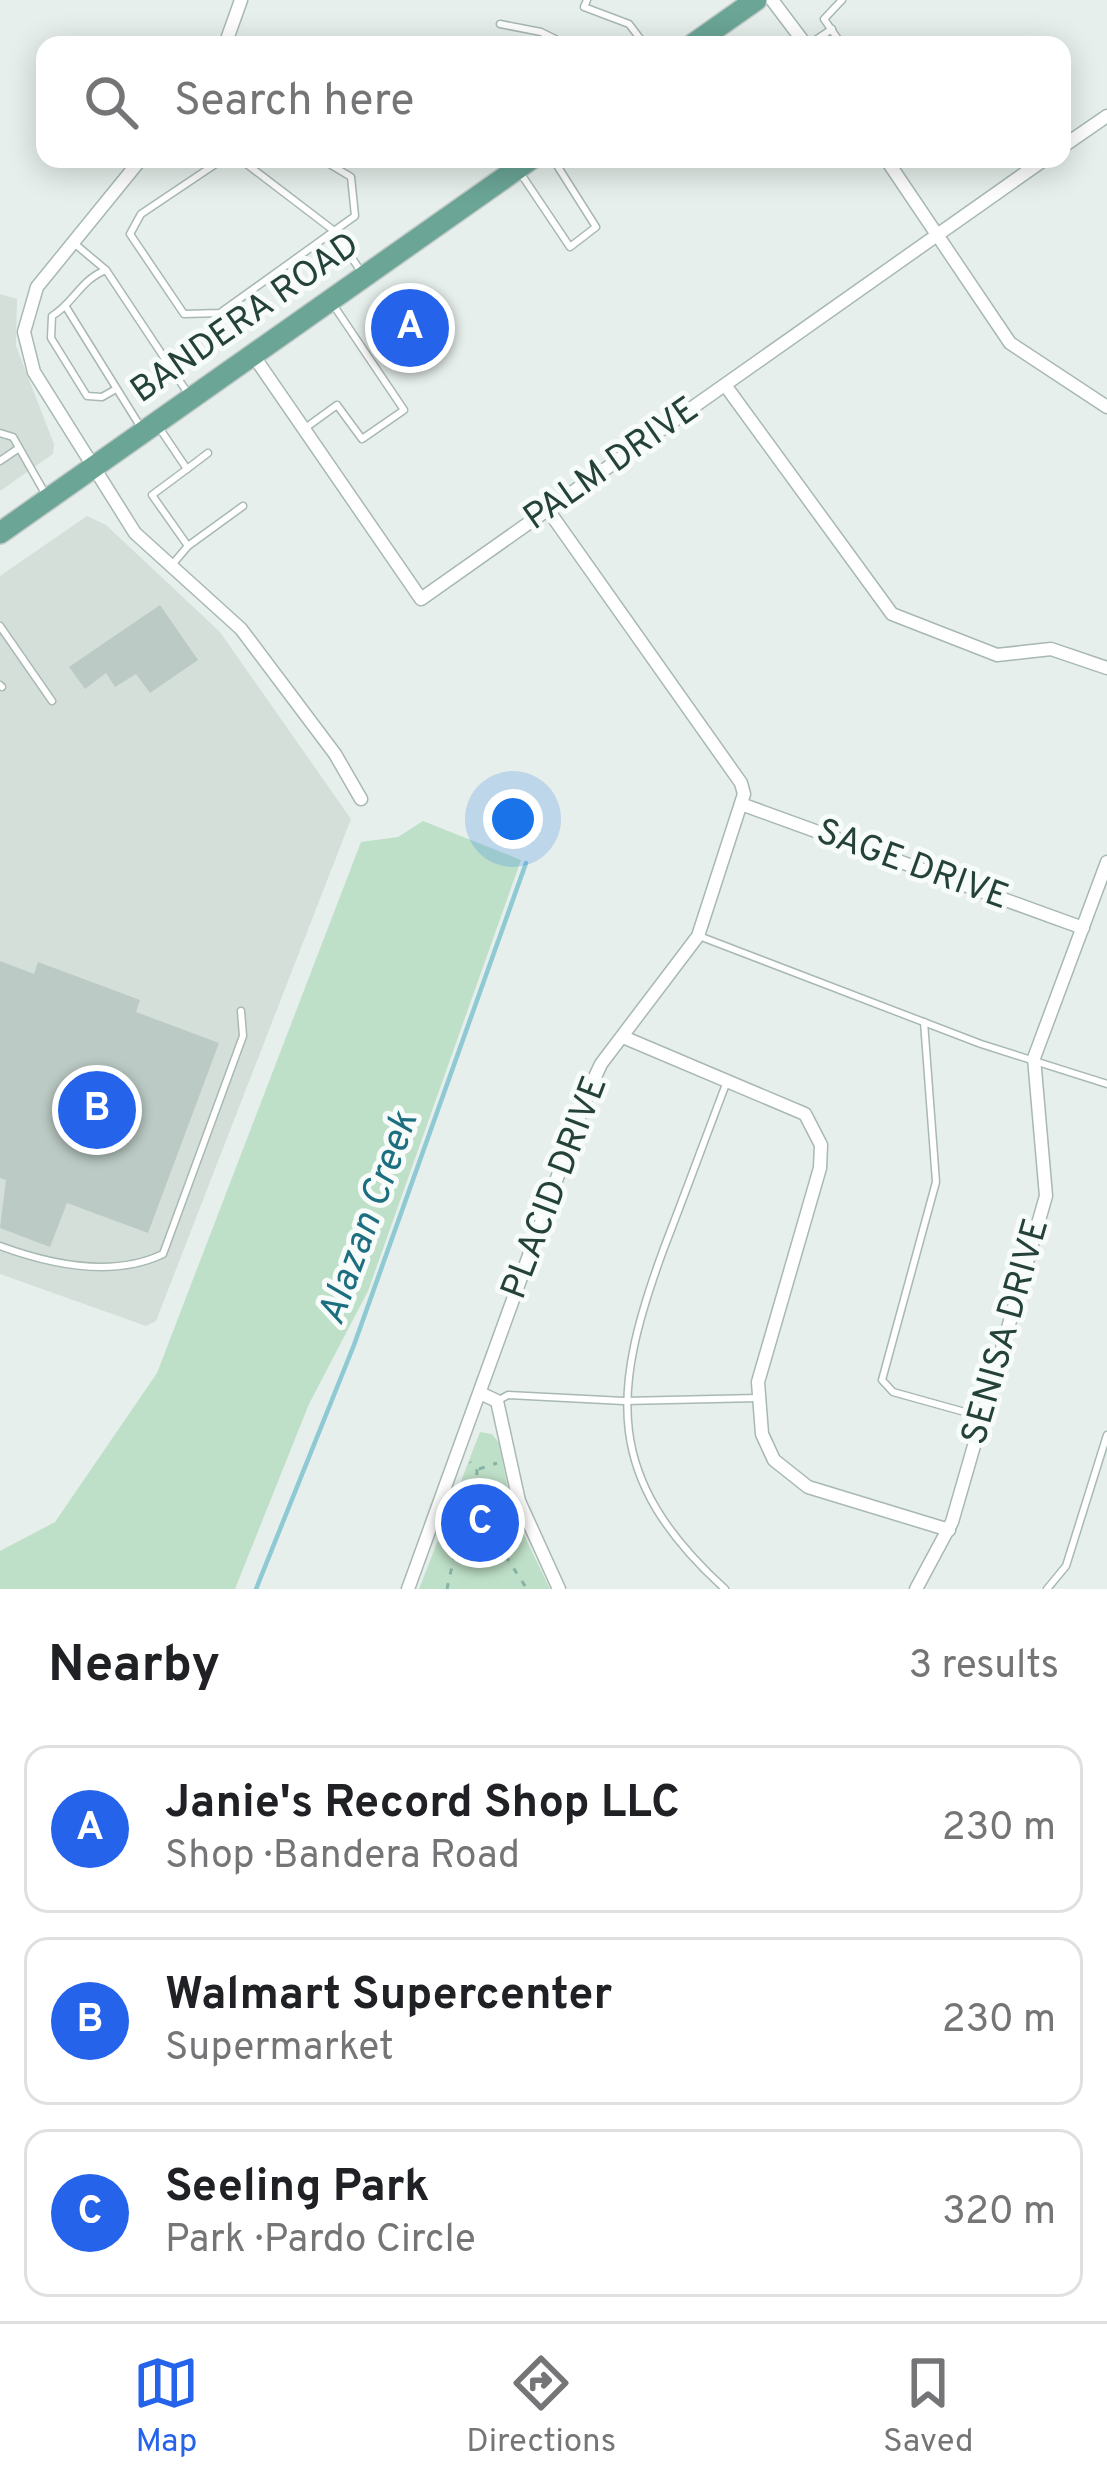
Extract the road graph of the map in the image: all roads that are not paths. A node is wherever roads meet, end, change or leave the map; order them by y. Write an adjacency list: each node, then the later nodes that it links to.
1 (241, 0): 9 (street)
2 (587, 0): 11 (lane)
3 (756, 0): 6 (main road)
4 (772, 0): 13 (street)
5 (842, 0): 8 (lane)
6 (725, 9): 12 (main road)
7 (500, 24): 10 (lane)
8 (832, 29): 14 (lane); 15 (lane)
9 (228, 36)
10 (549, 36)
11 (638, 36)
12 (700, 36)
13 (800, 36)
14 (821, 36)
15 (836, 36)
16 (1107, 116): 17 (street)
17 (1071, 141)
18 (133, 168): 29 (street)
19 (210, 168): 27 (lane)
20 (252, 168): 27 (lane)
21 (336, 168): 27 (lane)
22 (518, 168): 31 (main road, BANDERA ROAD)
23 (526, 168): 24 (lane)
24 (559, 168)
25 (892, 168): 28 (street)
26 (1033, 168): 28 (street, PALM DRIVE)
27 (335, 233): 31 (lane)
28 (938, 235): 35 (street, PALM DRIVE); 38 (street)
29 (72, 241): 30 (lane); 45 (street)
30 (106, 270): 33 (lane); 37 (lane)
31 (364, 276): 32 (main road, BANDERA ROAD)
32 (330, 300): 34 (main road, BANDERA ROAD); 40 (lane)
33 (66, 308): 36 (lane); 36 (lane)
34 (253, 355): 37 (main road, BANDERA ROAD); 40 (street, PALM DRIVE)
35 (725, 385): 49 (street, PALM DRIVE); 54 (street)
36 (116, 389): 39 (lane)
37 (191, 398): 39 (main road, BANDERA ROAD)
38 (1107, 406)
39 (150, 428): 45 (main road, BANDERA ROAD); 46 (lane)
40 (304, 429): 49 (street, PALM DRIVE)
41 (0, 433): 42 (lane)
42 (19, 448): 44 (lane); 47 (lane)
43 (208, 453): 46 (lane)
44 (0, 461)
45 (91, 469): 47 (main road, BANDERA ROAD); 52 (street)
46 (187, 470): 51 (lane)
47 (49, 499): 50 (main road, BANDERA ROAD)
48 (243, 506): 51 (lane)
49 (548, 509): 57 (street)
50 (0, 532)
51 (188, 546): 52 (lane)
52 (170, 566): 56 (street)
53 (0, 626): 55 (lane)
54 (1107, 668)
55 (52, 700)
56 (361, 799)
57 (741, 804): 59 (street, SAGE DRIVE); 60 (street, PLACID DRIVE)
58 (1107, 862): 59 (street, SENISA DRIVE)
59 (1083, 928): 64 (street, SENISA DRIVE)
60 (698, 936): 62 (lane); 63 (street, PLACID DRIVE)
61 (241, 1010): 67 (lane)
62 (924, 1022): 64 (lane); 72 (lane)
63 (623, 1036): 65 (street); 68 (street, PLACID DRIVE)
64 (1034, 1058): 66 (lane); 72 (street, SENISA DRIVE)
65 (728, 1078): 69 (street); 71 (lane)
66 (1107, 1084)
67 (0, 1246)
68 (480, 1393): 70 (street); 75 (street, PLACID DRIVE)
69 (758, 1398): 71 (lane); 74 (street)
70 (497, 1400): 71 (lane); 76 (street)
71 (624, 1400): 77 (lane)
72 (982, 1417): 74 (street, SENISA DRIVE)
73 (1107, 1435): 79 (lane)
74 (949, 1530): 78 (street, SENISA DRIVE)
75 (408, 1589)
76 (560, 1589)
77 (725, 1589)
78 (916, 1589)
79 (1047, 1589)

